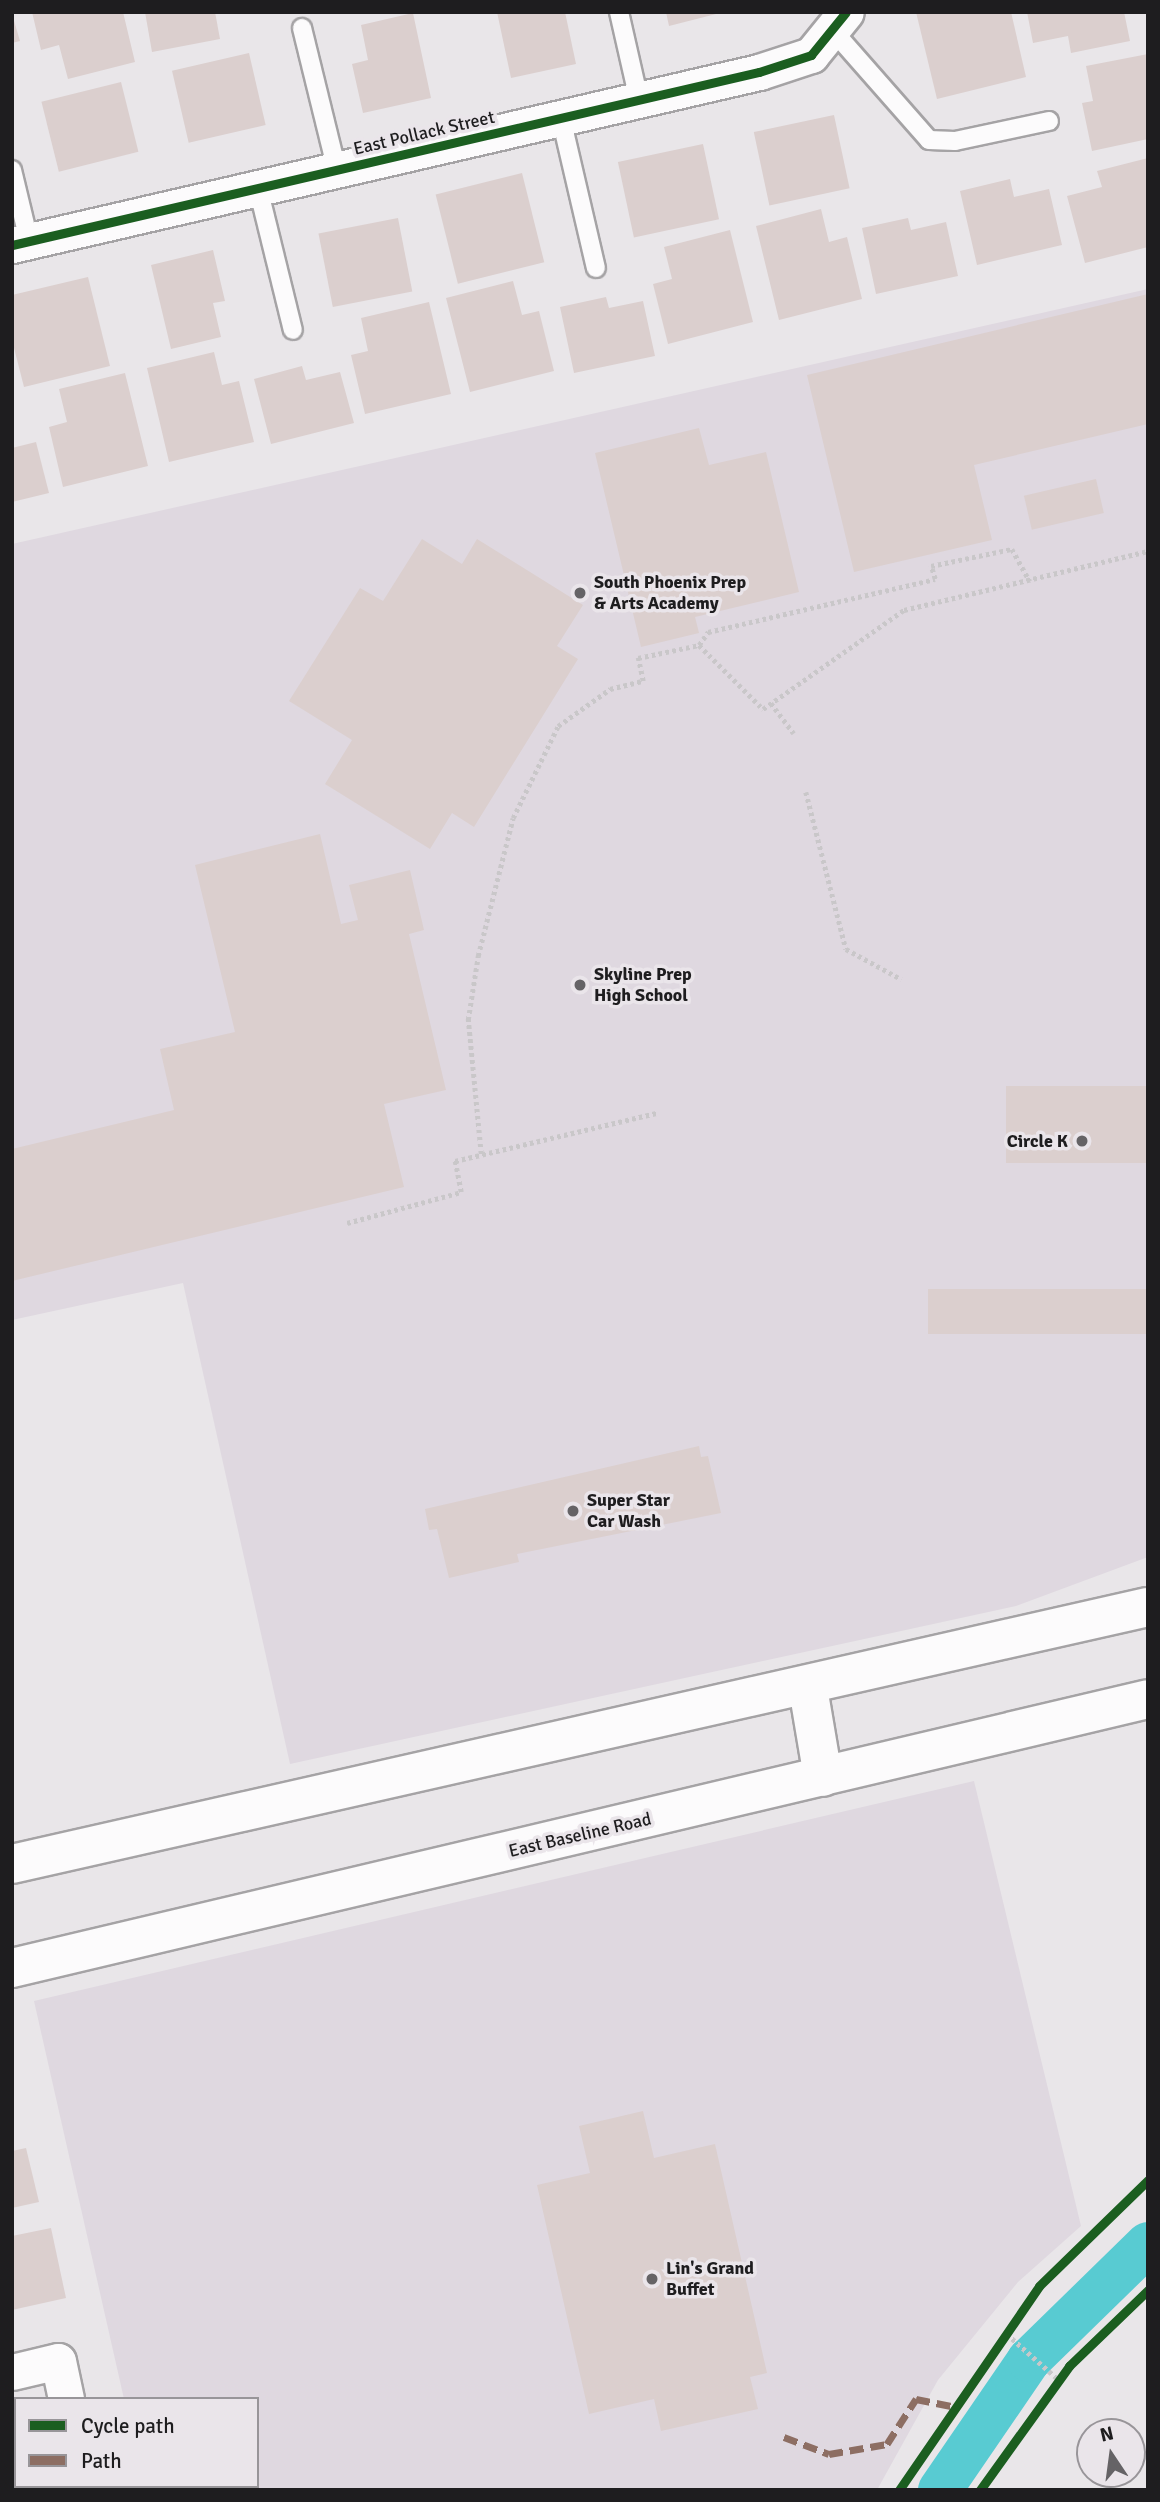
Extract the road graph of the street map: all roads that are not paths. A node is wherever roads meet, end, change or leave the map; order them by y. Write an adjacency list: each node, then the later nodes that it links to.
1 (619, 12): 4 (lane)
2 (840, 23): 4 (street, East Pollack Street); 6 (lane)
3 (302, 28): 8 (lane)
4 (639, 100): 5 (street, East Pollack Street)
5 (561, 118): 8 (street, East Pollack Street); 11 (lane)
6 (1049, 121)
7 (12, 170): 10 (lane)
8 (337, 170): 9 (street, East Pollack Street)
9 (258, 188): 10 (street, East Pollack Street); 12 (lane)
10 (21, 243)
11 (596, 268)
12 (293, 330)
13 (1148, 1607): 14 (main road)
14 (808, 1688): 16 (main road); 17 (main road)
15 (1148, 1699): 16 (main road, East Baseline Road)
16 (823, 1777): 18 (main road, East Baseline Road)
17 (12, 1864)
18 (12, 1968)
19 (12, 2372): 20 (street)
20 (66, 2397)

